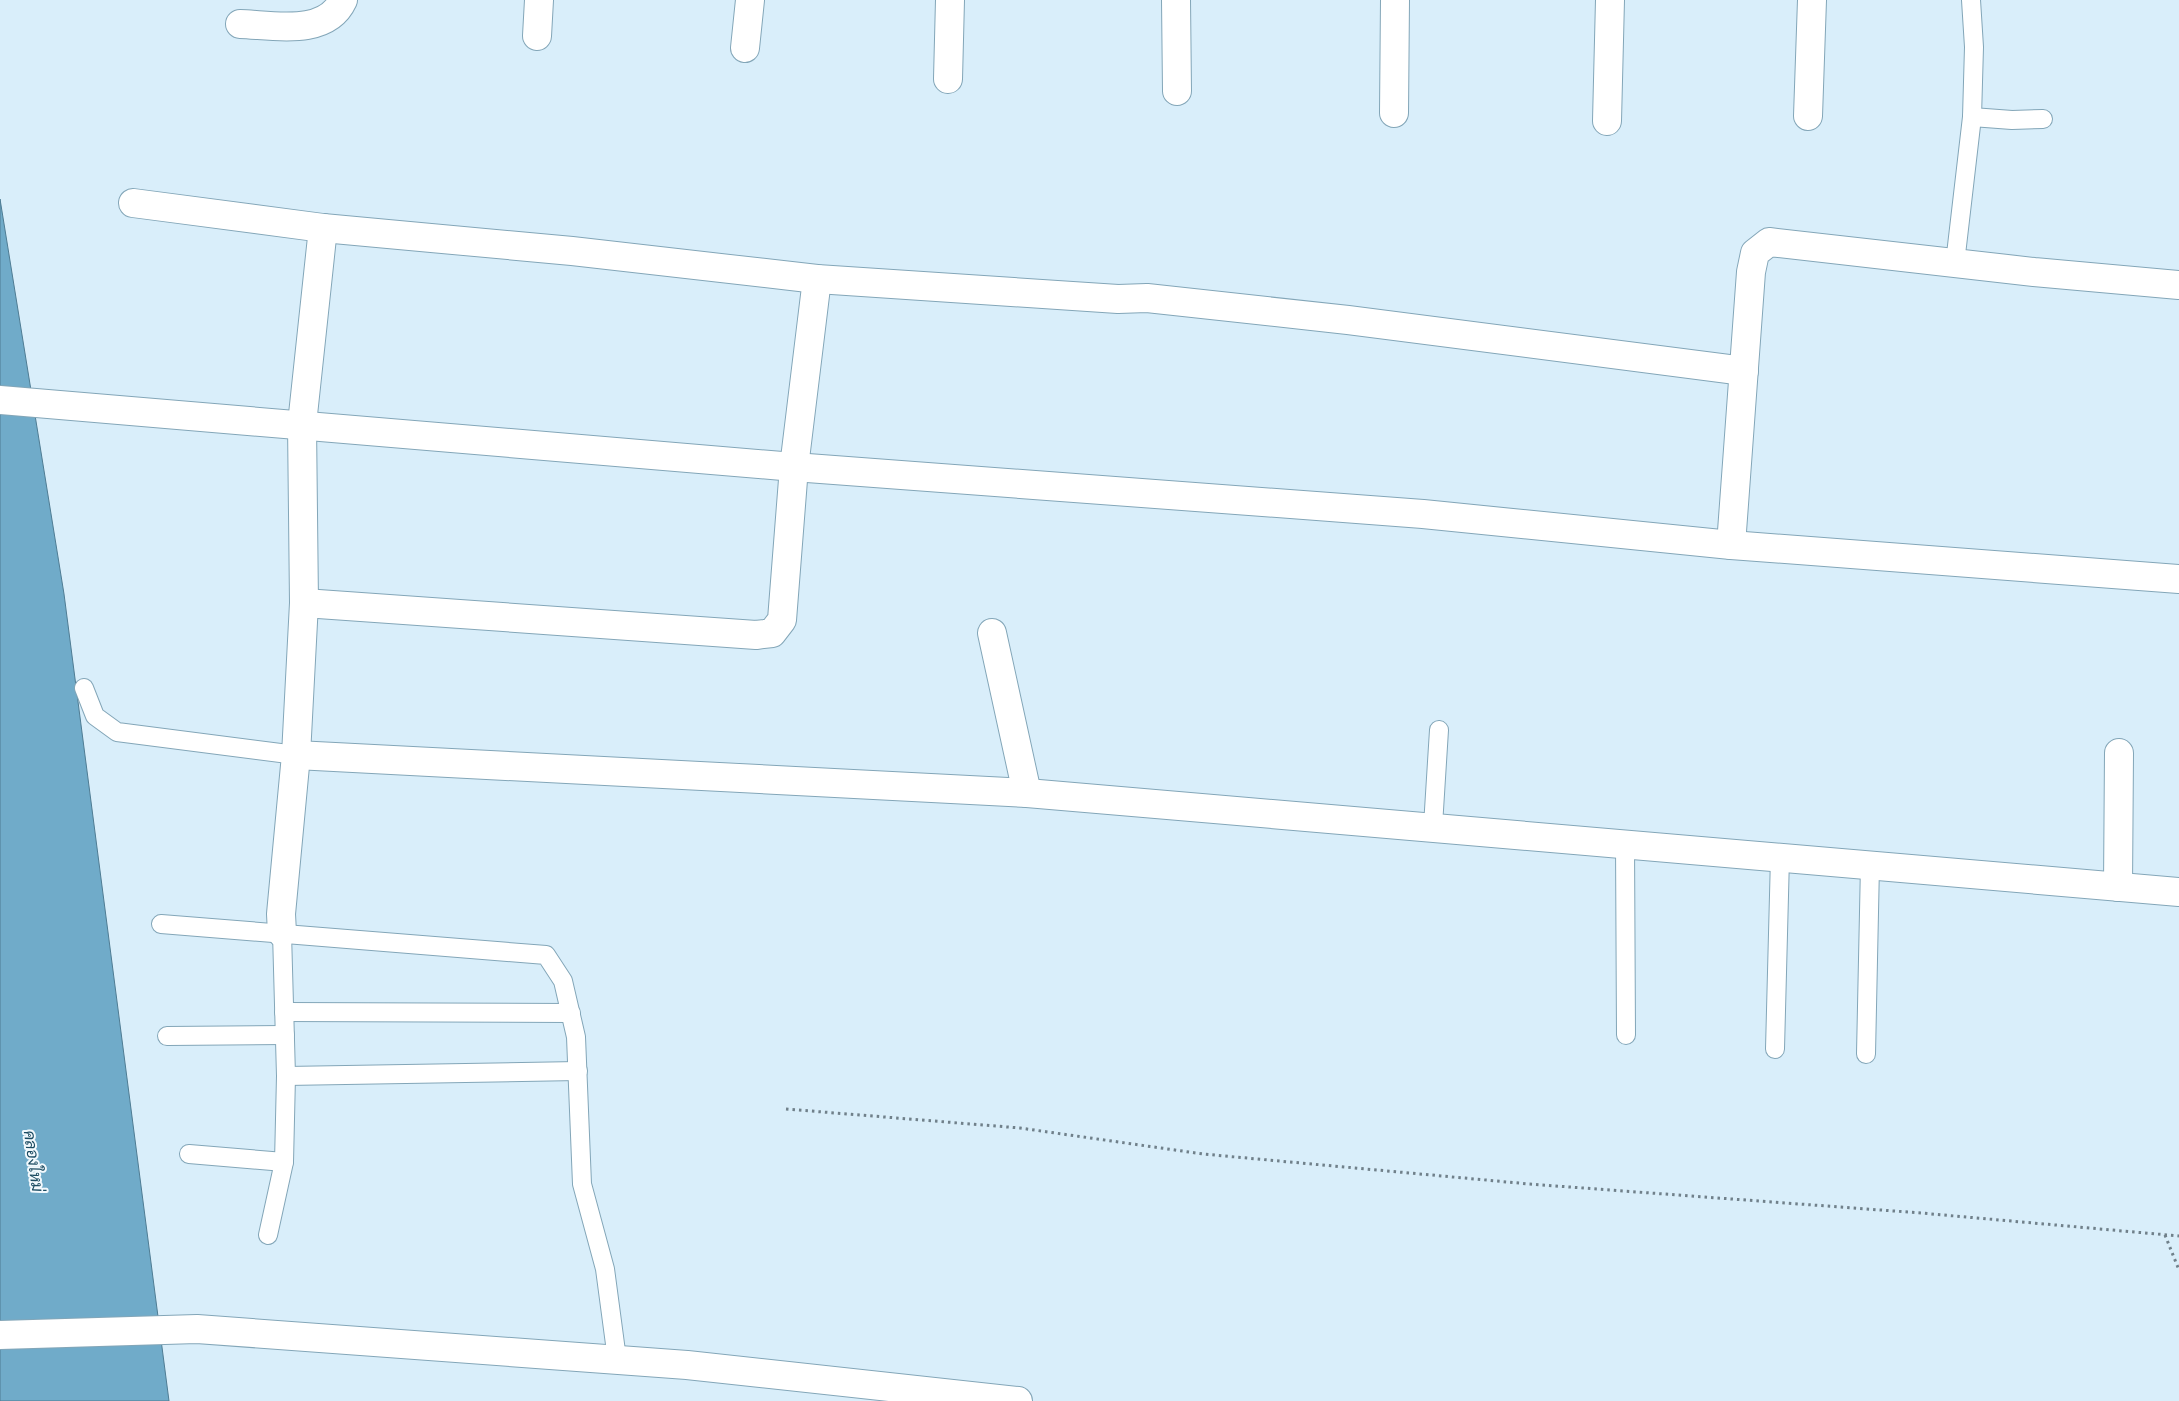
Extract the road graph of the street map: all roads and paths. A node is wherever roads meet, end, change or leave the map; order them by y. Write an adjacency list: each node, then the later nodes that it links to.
1 (343, 0): 10 (street)
2 (538, 0): 11 (street)
3 (750, 0): 12 (street)
4 (950, 0): 13 (street)
5 (1176, 0): 14 (street)
6 (1395, 0): 15 (street)
7 (1610, 0): 19 (street)
8 (1812, 0): 16 (street)
9 (1971, 0): 17 (lane)
10 (240, 24)
11 (537, 36)
12 (745, 48)
13 (948, 79)
14 (1177, 91)
15 (1394, 113)
16 (1808, 116)
17 (1972, 117): 18 (lane); 22 (lane)
18 (2043, 119)
19 (1607, 121)
20 (133, 203): 21 (street)
21 (323, 228): 23 (street); 27 (street)
22 (1955, 263): 24 (street); 25 (street)
23 (817, 279): 25 (street); 28 (street)
24 (2179, 285)
25 (1744, 371): 29 (street)
26 (0, 400): 27 (street)
27 (302, 424): 28 (street); 31 (street)
28 (794, 467): 29 (street); 31 (street)
29 (1730, 545): 30 (street)
30 (2179, 579)
31 (304, 603): 36 (street)
32 (992, 634): 37 (street)
33 (84, 688): 36 (lane)
34 (1439, 730): 38 (lane)
35 (2119, 753): 42 (street)
36 (296, 755): 37 (street); 45 (street)
37 (1027, 793): 38 (street)
38 (1433, 826): 39 (street)
39 (1625, 843): 40 (street); 49 (lane)
40 (1780, 856): 41 (street); 51 (lane)
41 (1870, 865): 42 (street); 52 (lane)
42 (2118, 887): 43 (street)
43 (2179, 892)
44 (161, 924): 45 (lane)
45 (282, 933): 46 (lane); 47 (lane)
46 (284, 1012): 47 (lane); 48 (lane)
47 (571, 1013): 53 (lane)
48 (285, 1035): 50 (lane); 54 (lane)
49 (1626, 1035)
50 (167, 1036)
51 (1775, 1049)
52 (1866, 1054)
53 (578, 1071): 54 (lane); 63 (lane)
54 (286, 1076): 57 (lane)
55 (786, 1110): 59 (path)
56 (189, 1154): 57 (lane)
57 (284, 1162): 58 (lane)
58 (268, 1235)
59 (2166, 1235): 60 (path); 61 (path)
60 (2179, 1236)
61 (2179, 1270)
62 (0, 1335): 63 (street)
63 (617, 1359): 64 (street)
64 (1018, 1401)

